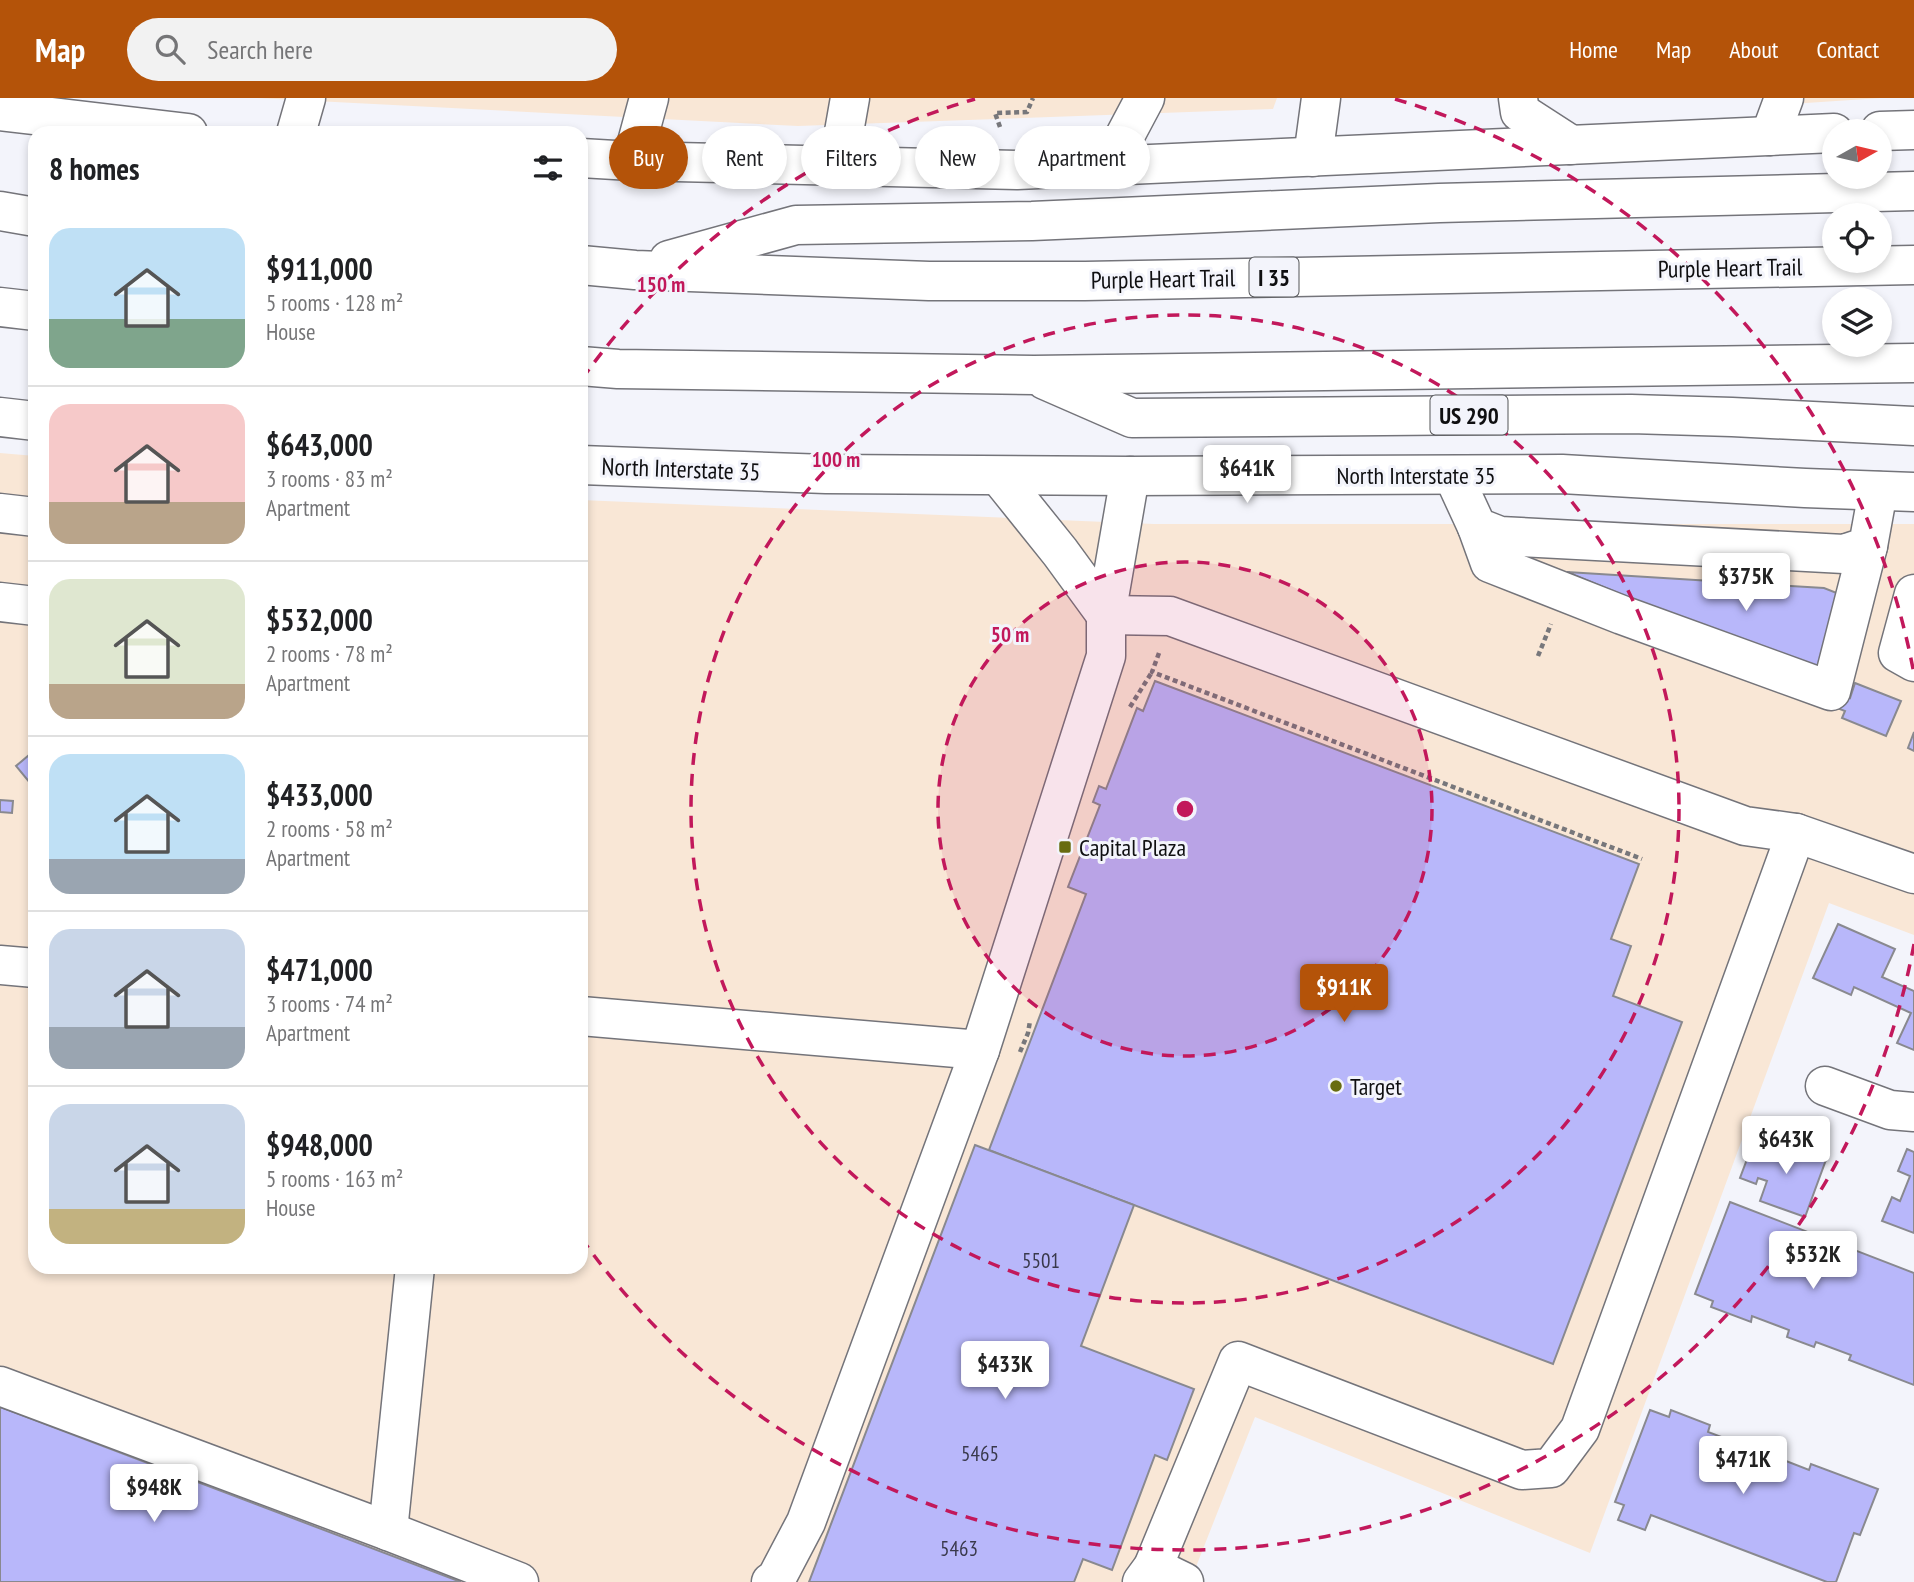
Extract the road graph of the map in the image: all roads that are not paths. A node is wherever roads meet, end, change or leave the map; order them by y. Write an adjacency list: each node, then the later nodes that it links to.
1 (306, 98): 10 (main road)
2 (649, 98): 11 (main road)
3 (850, 98): 12 (main road)
4 (1145, 98): 13 (main road)
5 (1321, 98): 19 (main road)
6 (1518, 98): 18 (main road)
7 (1784, 98): 17 (main road)
8 (0, 111): 9 (main road)
9 (128, 126)
10 (298, 126)
11 (641, 126)
12 (845, 126)
13 (1130, 126)
14 (1914, 130): 15 (main road)
15 (1892, 131)
16 (1822, 134): 17 (main road)
17 (1770, 136): 18 (main road)
18 (1571, 145): 19 (main road)
19 (1313, 157): 23 (main road)
20 (588, 158): 21 (main road)
21 (609, 160)
22 (688, 162): 24 (main road)
23 (1150, 163)
24 (801, 165)
25 (901, 167): 26 (main road)
26 (1014, 170)
27 (1914, 191): 32 (main road)
28 (0, 211): 29 (main road)
29 (28, 216)
30 (1914, 265): 32 (main road, Purple Heart Trail / I 35)
31 (588, 266): 32 (main road, Purple Heart Trail / I 35)
32 (635, 270)
33 (0, 307): 34 (main road)
34 (28, 310)
35 (1914, 363): 37 (main road)
36 (588, 367): 37 (main road)
37 (1034, 375): 40 (main road, US 290)
38 (0, 418): 39 (main road)
39 (28, 420)
40 (1914, 426)
41 (588, 466): 43 (main road, North Interstate 35)
42 (1453, 475): 44 (main road, North Interstate 35); 45 (main road, North Interstate 35); 48 (main road)
43 (999, 476): 44 (main road, North Interstate 35); 53 (main road)
44 (1130, 476): 53 (main road)
45 (1896, 491): 49 (main road)
46 (0, 513): 47 (main road)
47 (28, 516)
48 (1477, 527): 49 (main road); 49 (main road)
49 (1868, 546)
50 (1914, 594): 54 (main road)
51 (0, 602): 52 (main road)
52 (28, 605)
53 (1106, 615): 55 (main road); 60 (main road)
54 (1914, 662)
55 (1796, 833): 56 (main road); 66 (main road)
56 (1914, 874)
57 (0, 965): 58 (main road)
58 (28, 967)
59 (588, 1017): 60 (main road)
60 (980, 1050): 68 (main road)
61 (1825, 1086): 62 (main road)
62 (1914, 1112)
63 (414, 1274): 65 (main road)
64 (0, 1386): 65 (main road)
65 (388, 1531): 67 (main road)
66 (1160, 1577)
67 (519, 1582)
68 (771, 1582)

